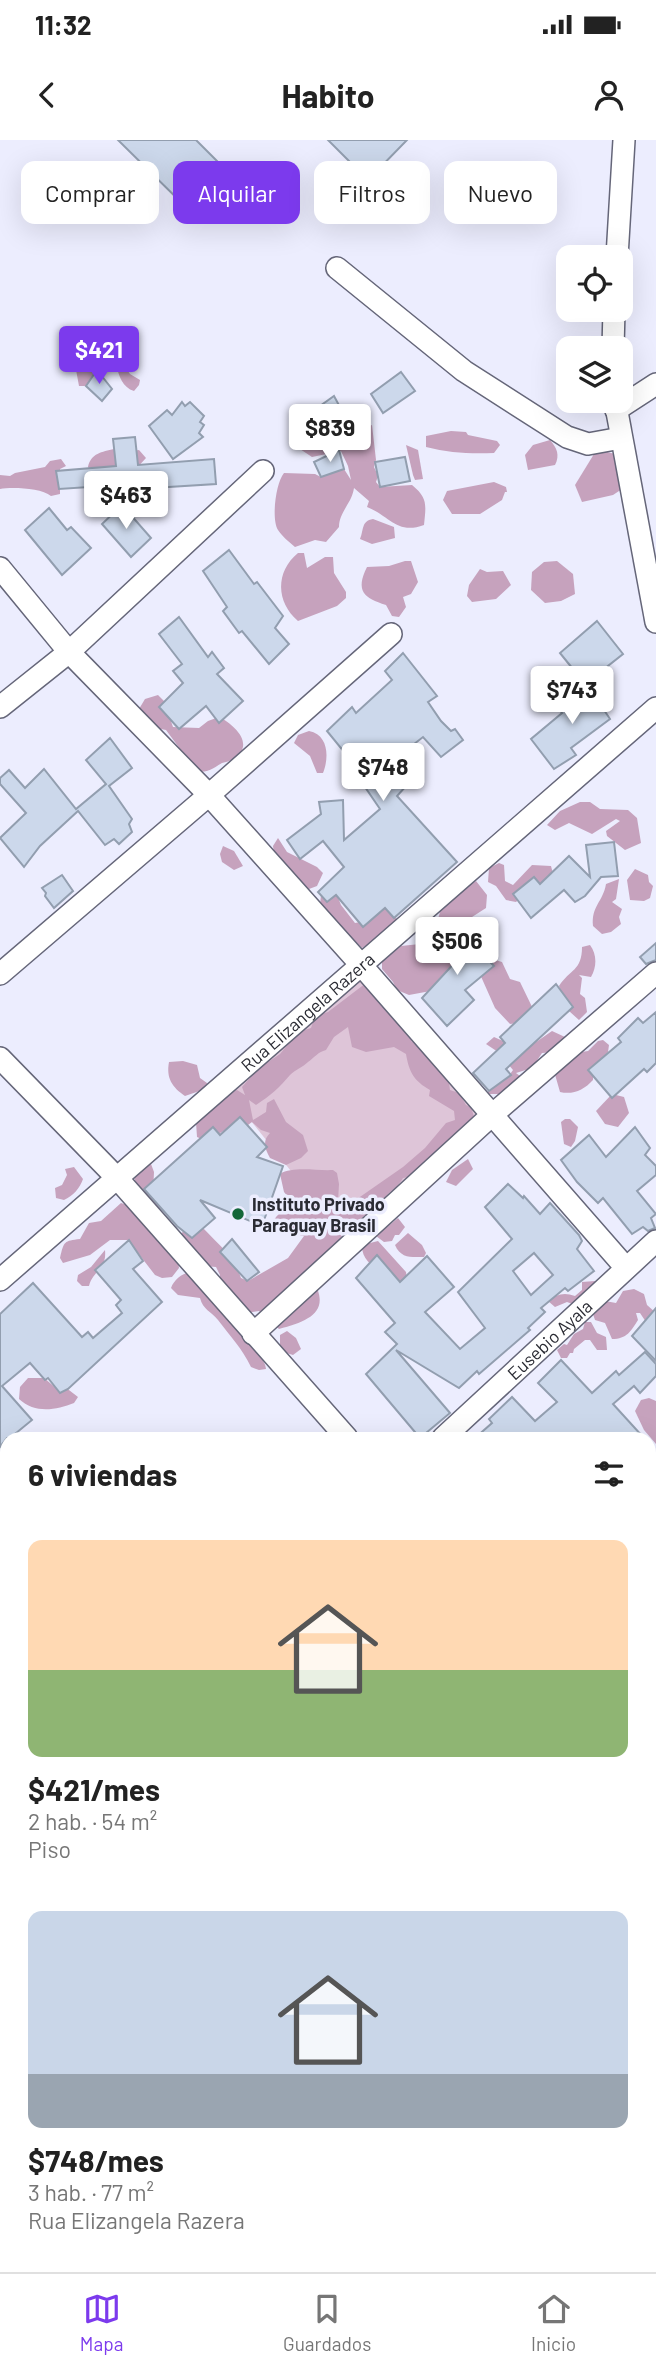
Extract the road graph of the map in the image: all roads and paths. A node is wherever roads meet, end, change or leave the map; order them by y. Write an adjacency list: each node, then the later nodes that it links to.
1 (624, 140): 2 (street)
2 (618, 245)
3 (337, 268): 7 (street)
4 (656, 383): 5 (street)
5 (633, 396)
6 (617, 413): 7 (street)
7 (621, 439): 10 (street)
8 (263, 471): 12 (street)
9 (0, 568): 12 (street)
10 (656, 622)
11 (391, 634): 15 (street)
12 (69, 652): 13 (street); 15 (street)
13 (0, 707)
14 (656, 708): 16 (street, Rua Elizangela Razera)
15 (209, 795): 16 (street); 18 (street)
16 (362, 966): 20 (street); 21 (street, Rua Elizangela Razera)
17 (656, 972): 20 (street)
18 (0, 974)
19 (0, 1058): 21 (street)
20 (492, 1115): 23 (street); 25 (street)
21 (117, 1178): 24 (street, Rua Elizangela Razera); 25 (street)
22 (656, 1241): 23 (street, Eusebio Ayala)
23 (626, 1268): 27 (street, Eusebio Ayala)
24 (0, 1280)
25 (253, 1334): 26 (street)
26 (342, 1432)
27 (449, 1432)

